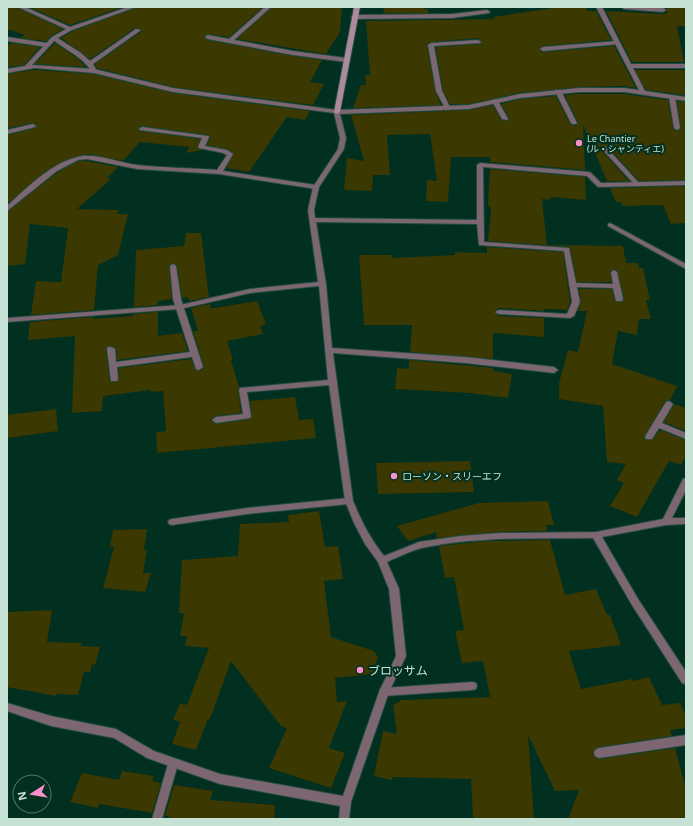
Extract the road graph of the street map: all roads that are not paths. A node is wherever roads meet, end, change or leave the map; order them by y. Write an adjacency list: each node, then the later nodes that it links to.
1 (21, 7): 10 (street)
2 (133, 7): 10 (street)
3 (268, 7): 15 (street)
4 (357, 7): 9 (street)
5 (599, 7): 17 (street)
6 (624, 7): 7 (street)
7 (663, 10)
8 (487, 12): 9 (street)
9 (354, 16): 20 (street)
10 (70, 29): 13 (street)
11 (138, 30): 21 (street)
12 (208, 37): 15 (street)
13 (54, 38): 18 (street); 21 (street)
14 (7, 39): 18 (street)
15 (230, 41): 20 (street)
16 (478, 42): 32 (street)
17 (617, 43): 19 (street); 22 (street)
18 (47, 45): 24 (street)
19 (543, 49)
20 (346, 60): 33 (street)
21 (90, 64): 26 (street)
22 (629, 66): 23 (street); 28 (street)
23 (686, 66)
24 (27, 67): 25 (street); 26 (street)
25 (7, 71)
26 (94, 71): 33 (street)
27 (558, 91): 28 (street); 31 (street); 35 (street)
28 (643, 93): 29 (street)
29 (672, 97): 30 (street); 37 (street)
30 (686, 99)
31 (495, 101): 32 (street); 34 (street)
32 (448, 109): 33 (street)
33 (337, 112): 44 (street)
34 (506, 119)
35 (574, 123)
36 (34, 126): 39 (street)
37 (677, 128)
38 (142, 129): 41 (street)
39 (7, 132)
40 (604, 148): 43 (street)
41 (219, 172): 44 (street); 45 (street)
42 (686, 183): 43 (street)
43 (637, 184): 47 (street)
44 (316, 187): 46 (street)
45 (7, 209)
46 (312, 220): 47 (street); 52 (street)
47 (481, 222): 53 (street)
48 (610, 225): 50 (street)
49 (173, 266): 56 (street)
50 (686, 267)
51 (614, 272): 54 (street)
52 (322, 284): 56 (street); 60 (street)
53 (573, 285): 54 (street); 57 (street)
54 (617, 286): 55 (street)
55 (620, 298)
56 (180, 307): 58 (street); 61 (street)
57 (499, 312)
58 (7, 320)
59 (111, 349): 62 (street)
60 (329, 350): 64 (street); 66 (street)
61 (195, 354): 62 (street); 63 (street)
62 (113, 365): 65 (street)
63 (199, 367)
64 (554, 370)
65 (114, 379)
66 (332, 382): 68 (street); 73 (street)
67 (668, 404): 69 (street)
68 (216, 420)
69 (657, 424): 70 (street); 71 (street)
70 (686, 436)
71 (649, 437)
72 (686, 481): 76 (street)
73 (349, 501): 75 (street); 78 (street)
74 (686, 521): 76 (street)
75 (172, 522)
76 (666, 522): 77 (street)
77 (596, 535): 78 (street); 79 (street)
78 (382, 560): 81 (street)
79 (686, 680)
80 (472, 686): 81 (street)
81 (384, 692): 86 (street)
82 (7, 707): 85 (street)
83 (686, 740): 84 (street)
84 (599, 752)
85 (173, 764): 86 (street); 87 (street)
86 (346, 802): 88 (street)
87 (157, 819)
88 (344, 819)

